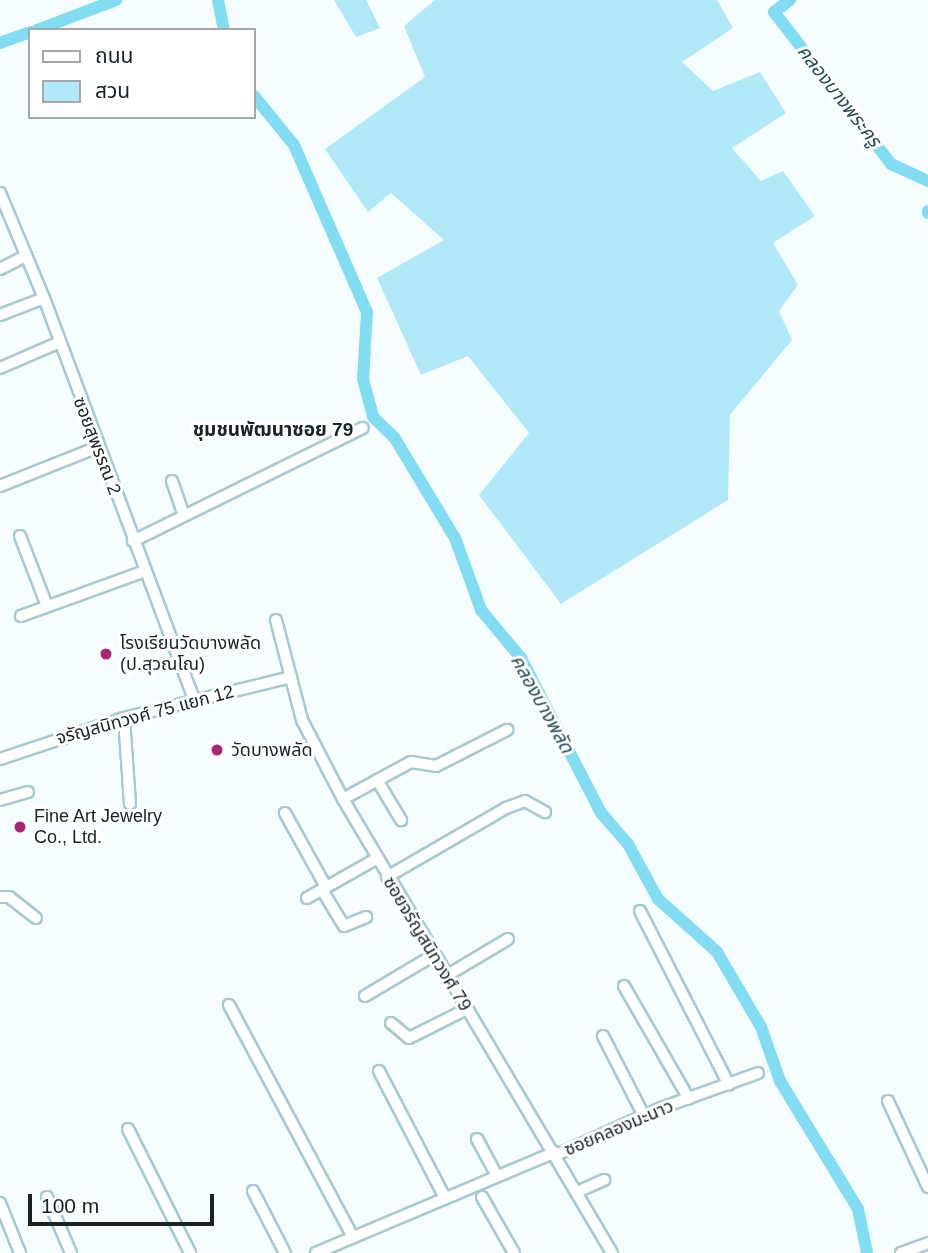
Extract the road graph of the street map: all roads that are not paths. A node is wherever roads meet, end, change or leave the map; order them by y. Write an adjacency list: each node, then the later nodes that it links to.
1 (0, 193): 2 (street, ซอยสุพรรณ 2)
2 (25, 256): 3 (street); 4 (street, ซอยสุพรรณ 2)
3 (0, 269)
4 (44, 298): 5 (street); 6 (street, ซอยสุพรรณ 2)
5 (0, 315)
6 (60, 342): 7 (street); 9 (street, ซอยสุพรรณ 2)
7 (0, 368)
8 (363, 428): 12 (street)
9 (98, 447): 11 (street); 14 (street, ซอยสุพรรณ 2)
10 (172, 481): 12 (street)
11 (0, 486)
12 (184, 515): 14 (street)
13 (20, 536): 16 (street)
14 (133, 541): 15 (street, ซอยสุพรรณ 2)
15 (145, 571): 16 (street); 20 (street, ซอยสุพรรณ 2)
16 (47, 606): 17 (street)
17 (21, 616)
18 (275, 620): 19 (street, ซอยจรัญสนิทวงศ์ 79)
19 (291, 677): 20 (street, จรัญสนิทวงศ์ 75 แยก 12); 26 (street, ซอยจรัญสนิทวงศ์ 79)
20 (194, 699): 21 (street, จรัญสนิทวงศ์ 75 แยก 12)
21 (124, 718): 23 (street, จรัญสนิทวงศ์ 75 แยก 12); 28 (street)
22 (507, 730): 24 (street)
23 (0, 758)
24 (377, 780): 26 (street); 31 (street)
25 (28, 792): 27 (street)
26 (343, 799): 32 (street, ซอยจรัญสนิทวงศ์ 79)
27 (0, 800)
28 (130, 804)
29 (545, 812): 33 (street)
30 (285, 814): 34 (street)
31 (401, 820)
32 (376, 859): 33 (street, ซอยจรัญสนิทวงศ์ 79); 34 (street)
33 (387, 877): 41 (street, ซอยจรัญสนิทวงศ์ 79)
34 (324, 889): 36 (street); 38 (street)
35 (0, 897): 39 (street)
36 (307, 898)
37 (640, 911): 51 (street)
38 (366, 917)
39 (36, 918)
40 (508, 939): 42 (street)
41 (434, 955): 42 (street, ซอยจรัญสนิทวงศ์ 79); 44 (street)
42 (446, 976): 46 (street, ซอยจรัญสนิทวงศ์ 79)
43 (624, 985): 52 (street)
44 (365, 996)
45 (229, 1005): 67 (street)
46 (467, 1009): 47 (street); 57 (street, ซอยจรัญสนิทวงศ์ 79)
47 (391, 1023)
48 (603, 1036): 54 (street)
49 (379, 1071): 65 (street)
50 (758, 1073): 51 (street, ซอยคลองมะนาว)
51 (729, 1085): 52 (street, ซอยคลองมะนาว)
52 (685, 1100): 54 (street, ซอยคลองมะนาว)
53 (888, 1101): 60 (street)
54 (644, 1116): 57 (street, ซอยคลองมะนาว)
55 (128, 1129): 72 (street)
56 (477, 1139): 58 (street)
57 (556, 1154): 58 (street, ซอยคลองมะนาว); 62 (street, ซอยจรัญสนิทวงศ์ 79)
58 (497, 1176): 65 (street, ซอยคลองมะนาว)
59 (604, 1180): 62 (street)
60 (928, 1187)
61 (253, 1191): 73 (street)
62 (577, 1192): 76 (street, ซอยจรัญสนิทวงศ์ 79)
63 (47, 1197): 71 (street)
64 (482, 1197): 75 (street)
65 (445, 1198): 67 (street, ซอยคลองมะนาว)
66 (0, 1203): 70 (street)
67 (353, 1237): 69 (street, ซอยคลองมะนาว)
68 (928, 1243): 77 (street)
69 (340, 1248): 74 (street, ซอยคลองมะนาว)
70 (20, 1253)
71 (71, 1253)
72 (190, 1253)
73 (285, 1253)
74 (316, 1253)
75 (514, 1253)
76 (612, 1253)
77 (901, 1253)

